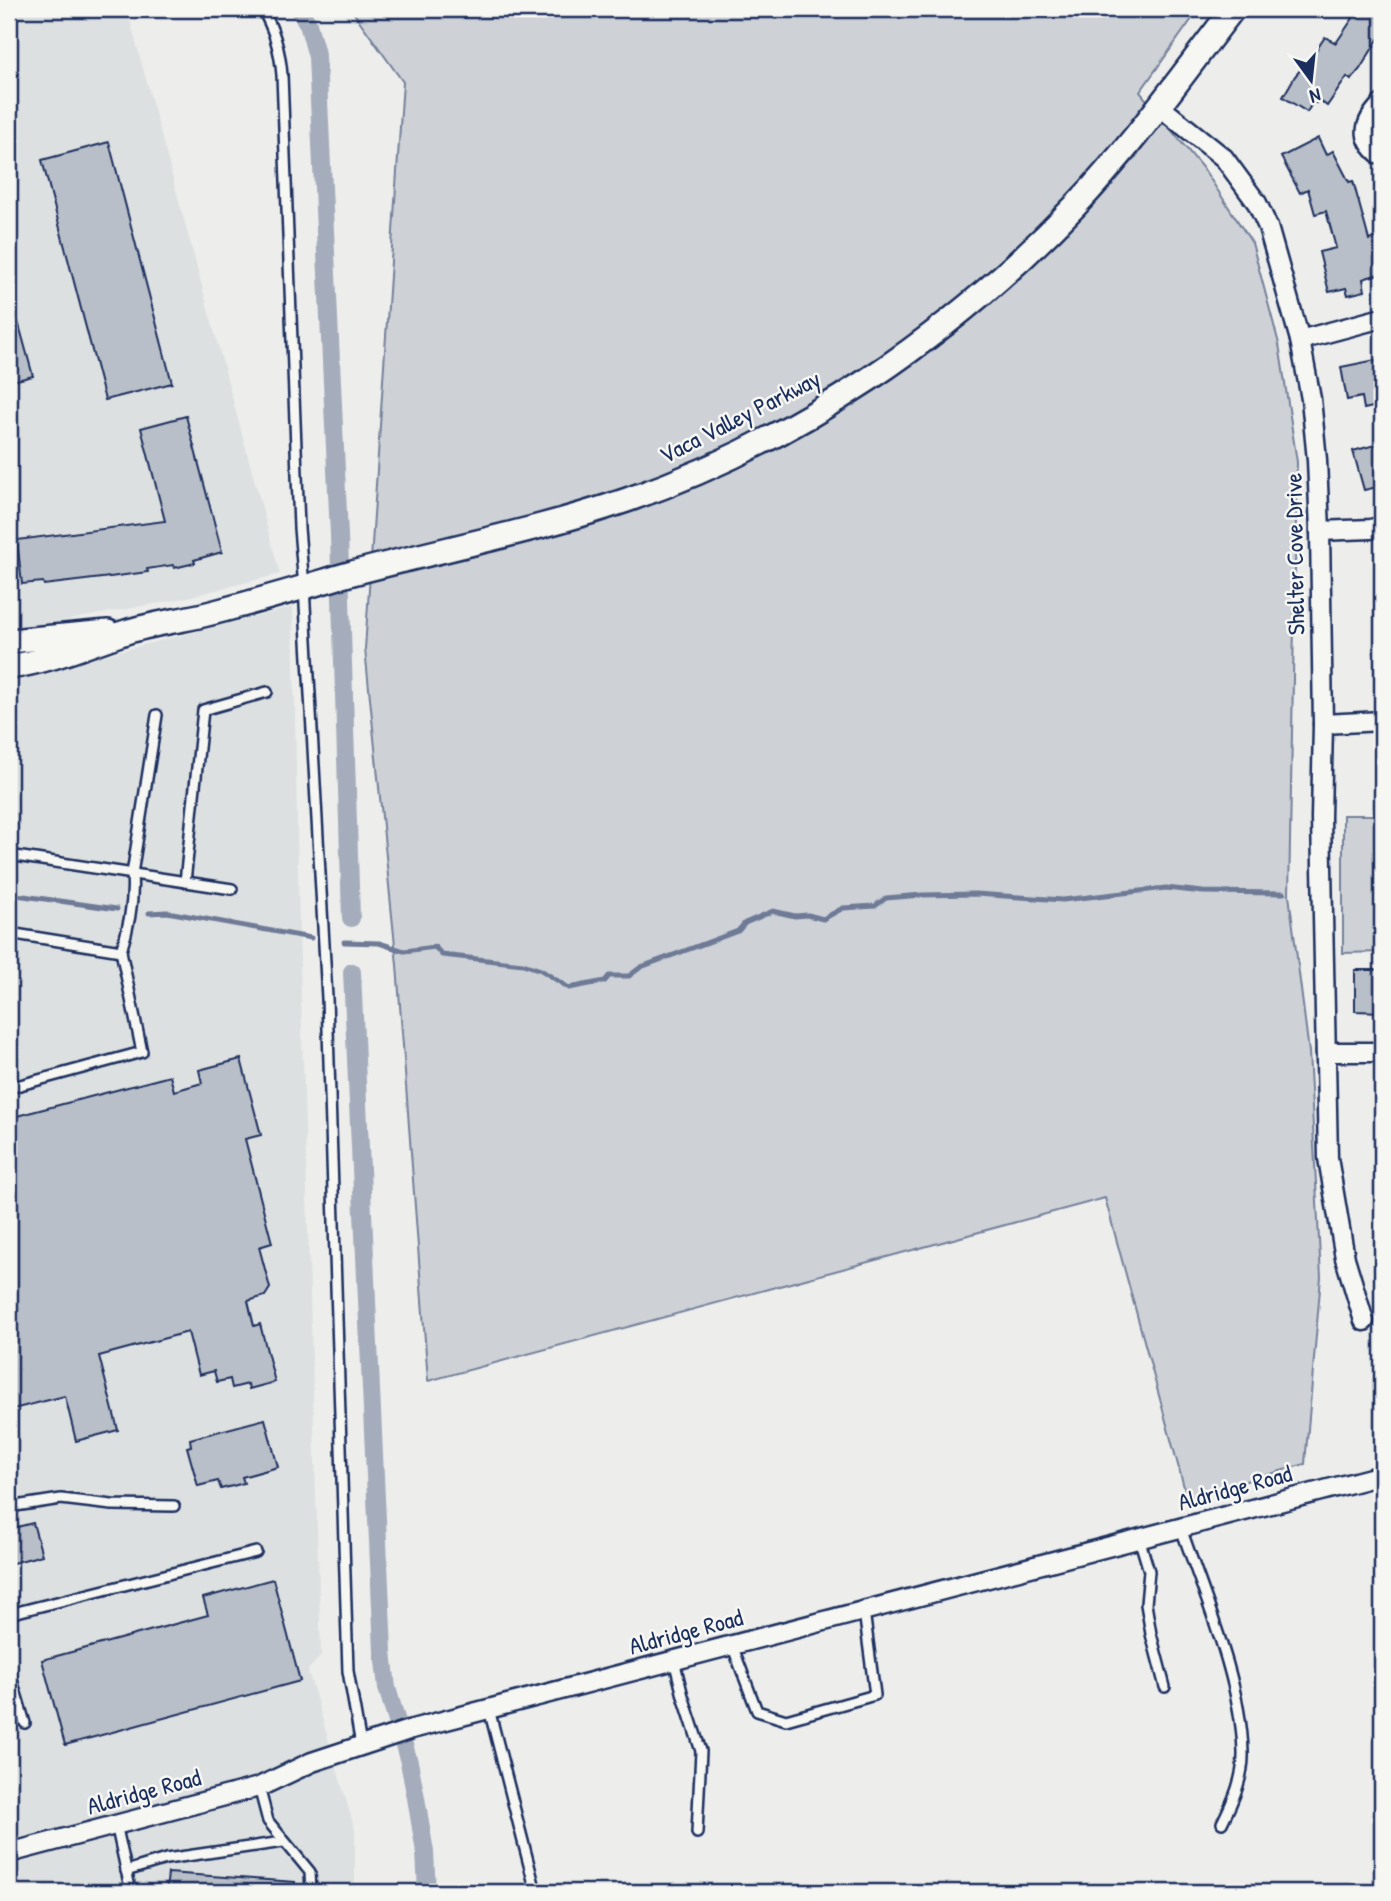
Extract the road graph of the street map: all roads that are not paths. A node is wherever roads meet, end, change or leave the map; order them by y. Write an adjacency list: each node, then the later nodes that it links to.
1 (262, 9): 10 (lane)
2 (1233, 9): 4 (street, Vaca Valley Parkway)
3 (1382, 104): 5 (street)
4 (1159, 106): 7 (street, Shelter Cove Drive); 10 (street, Vaca Valley Parkway)
5 (1382, 156)
6 (1382, 318): 7 (street)
7 (1300, 340): 9 (street, Shelter Cove Drive)
8 (1382, 526): 9 (street)
9 (1320, 531): 17 (street, Shelter Cove Drive)
10 (310, 585): 11 (street, Vaca Valley Parkway); 42 (lane)
11 (129, 631): 12 (street, Vaca Valley Parkway); 13 (street, Vaca Valley Parkway)
12 (9, 641)
13 (9, 667)
14 (267, 692): 20 (lane)
15 (157, 715): 19 (lane)
16 (1382, 721): 17 (street)
17 (1323, 724): 24 (street, Shelter Cove Drive)
18 (9, 855): 19 (lane)
19 (132, 874): 20 (lane); 23 (lane)
20 (185, 882): 21 (lane)
21 (232, 889)
22 (9, 933): 23 (lane)
23 (121, 951): 26 (lane)
24 (1326, 1052): 25 (street); 27 (street, Shelter Cove Drive)
25 (1382, 1052)
26 (9, 1088)
27 (1364, 1321)
28 (1382, 1475): 31 (street, Aldridge Road)
29 (174, 1506): 30 (lane)
30 (9, 1507)
31 (1181, 1528): 32 (street, Aldridge Road); 44 (lane)
32 (1139, 1538): 34 (street, Aldridge Road); 39 (lane)
33 (256, 1552): 35 (lane)
34 (863, 1610): 36 (street, Aldridge Road); 36 (lane)
35 (9, 1614)
36 (732, 1645): 37 (street, Aldridge Road)
37 (674, 1660): 40 (street, Aldridge Road); 46 (lane)
38 (9, 1670): 41 (lane)
39 (1165, 1687)
40 (489, 1709): 42 (street, Aldridge Road); 52 (lane)
41 (25, 1723)
42 (360, 1745): 43 (street, Aldridge Road)
43 (259, 1787): 45 (street, Aldridge Road); 47 (lane)
44 (1222, 1823)
45 (116, 1824): 48 (street, Aldridge Road); 49 (lane)
46 (697, 1833)
47 (283, 1842): 49 (lane); 51 (lane)
48 (9, 1853)
49 (126, 1871): 50 (lane)
50 (131, 1892)
51 (311, 1892)
52 (536, 1892)

